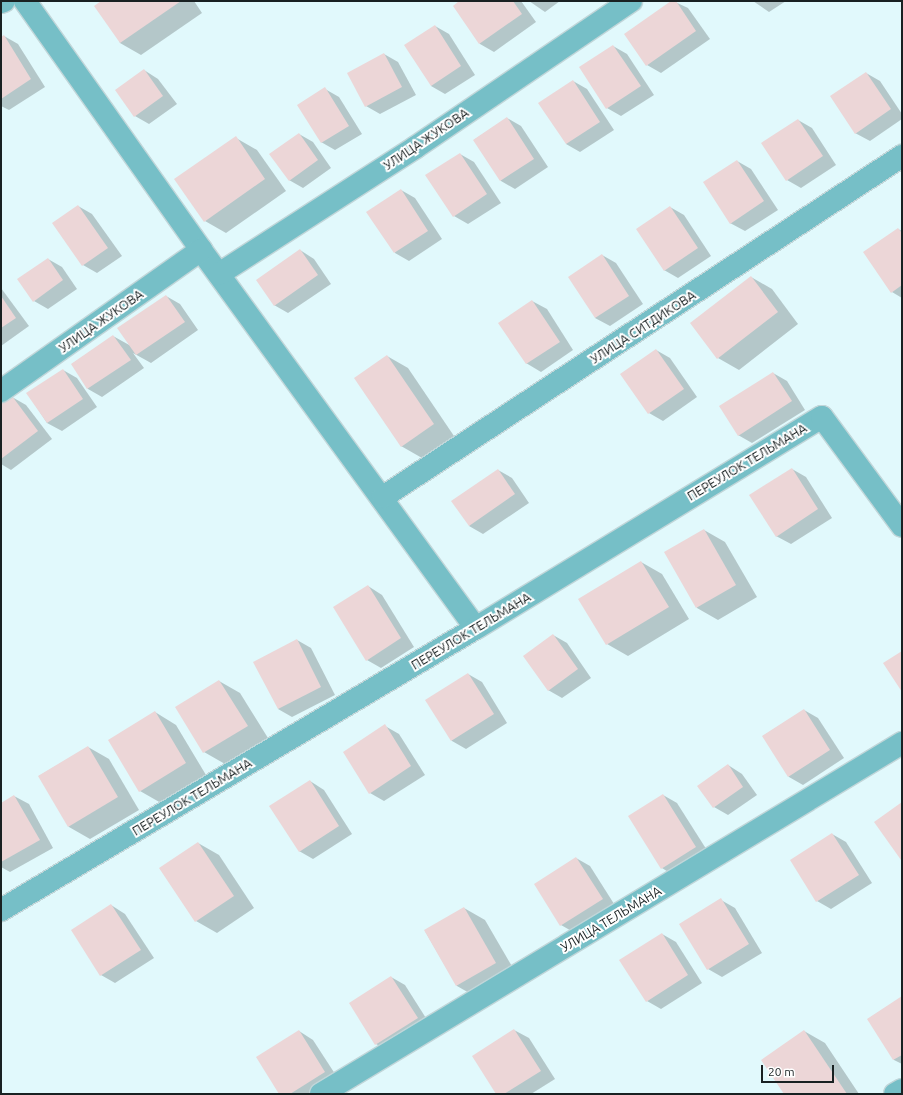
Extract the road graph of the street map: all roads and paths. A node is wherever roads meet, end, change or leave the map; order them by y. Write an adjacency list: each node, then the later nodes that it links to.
1 (4, 1): 4 (street)
2 (25, 1): 6 (street)
3 (631, 1): 7 (street, УЛИЦА ЖУКОВА)
4 (1, 2)
5 (902, 156): 9 (street, УЛИЦА СИТДИКОВА)
6 (202, 250): 7 (street); 8 (street, УЛИЦА ЖУКОВА)
7 (220, 274): 9 (street)
8 (1, 391)
9 (383, 497): 11 (street)
10 (902, 526): 11 (street, ПЕРЕУЛОК ТЕЛЬМАНА)
11 (476, 628): 13 (street, ПЕРЕУЛОК ТЕЛЬМАНА)
12 (902, 743): 15 (street, УЛИЦА ТЕЛЬМАНА)
13 (1, 910)
14 (902, 1090): 16 (street)
15 (321, 1094)
16 (894, 1094)

